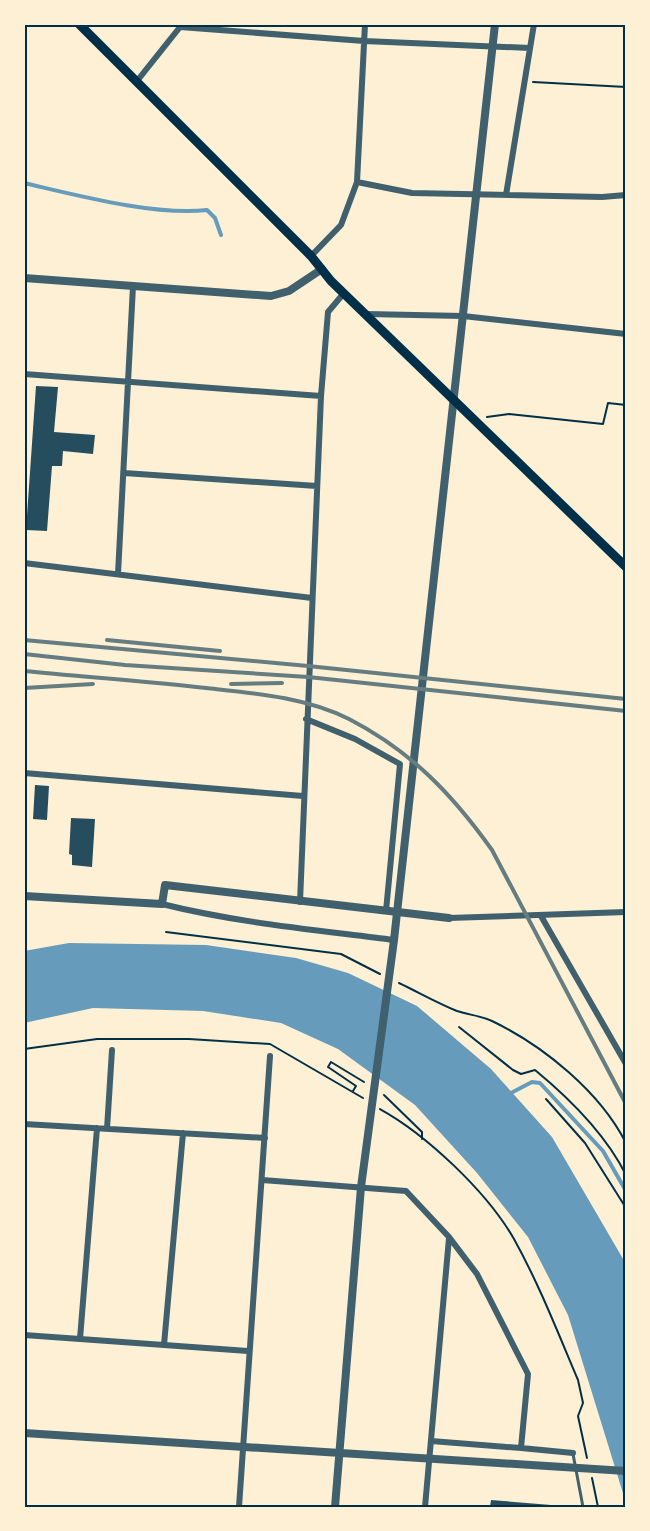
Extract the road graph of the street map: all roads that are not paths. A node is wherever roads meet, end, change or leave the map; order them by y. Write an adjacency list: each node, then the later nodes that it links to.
1 (80, 24): 9 (main road)
2 (365, 24): 6 (street)
3 (495, 24): 7 (street)
4 (534, 24): 8 (street)
5 (180, 25): 6 (street); 9 (street)
6 (364, 41): 7 (street); 10 (street)
7 (493, 46): 8 (street); 11 (street)
8 (530, 48): 12 (street)
9 (137, 81): 14 (main road)
10 (357, 183): 11 (street); 14 (street)
11 (477, 195): 12 (street); 20 (street)
12 (506, 195): 13 (street)
13 (626, 195)
14 (311, 256): 15 (main road)
15 (322, 269): 17 (street); 18 (main road)
16 (24, 278): 17 (street)
17 (133, 286): 23 (street)
18 (344, 292): 19 (main road); 24 (street)
19 (366, 314): 20 (street); 25 (main road)
20 (463, 316): 21 (street); 25 (street)
21 (626, 334)
22 (24, 374): 23 (street)
23 (130, 381): 24 (street); 26 (street)
24 (321, 396): 27 (street)
25 (453, 398): 29 (main road); 42 (street)
26 (124, 473): 27 (street); 30 (street)
27 (317, 486): 31 (street)
28 (24, 562): 30 (street)
29 (626, 567)
30 (118, 574): 31 (street)
31 (312, 598): 32 (street)
32 (306, 719): 34 (street); 38 (street)
33 (24, 773): 34 (street)
34 (303, 796): 36 (street)
35 (24, 896): 37 (street)
36 (300, 902): 37 (street); 38 (street)
37 (162, 904): 42 (street)
38 (386, 911): 41 (street)
39 (626, 912): 40 (street)
40 (541, 916): 41 (street); 45 (street)
41 (448, 918)
42 (394, 940): 52 (street)
43 (112, 1050): 48 (street)
44 (270, 1056): 50 (street)
45 (626, 1064)
46 (24, 1124): 47 (street)
47 (98, 1128): 48 (street); 55 (street)
48 (107, 1129): 49 (street)
49 (183, 1133): 50 (street); 56 (street)
50 (265, 1138): 51 (street)
51 (262, 1180): 52 (street); 57 (street)
52 (361, 1187): 53 (street); 62 (street)
53 (448, 1237): 59 (street); 61 (street)
54 (24, 1335): 55 (street)
55 (80, 1339): 56 (street)
56 (164, 1345): 57 (street)
57 (248, 1351): 60 (street)
58 (24, 1433): 60 (street)
59 (431, 1441): 61 (street); 64 (street)
60 (243, 1447): 62 (street); 66 (street)
61 (521, 1448): 63 (street)
62 (339, 1452): 64 (street); 67 (street)
63 (573, 1453): 69 (lane)
64 (428, 1458): 65 (street); 68 (street)
65 (626, 1471)
66 (239, 1507)
67 (335, 1507)
68 (425, 1507)
69 (583, 1507)

